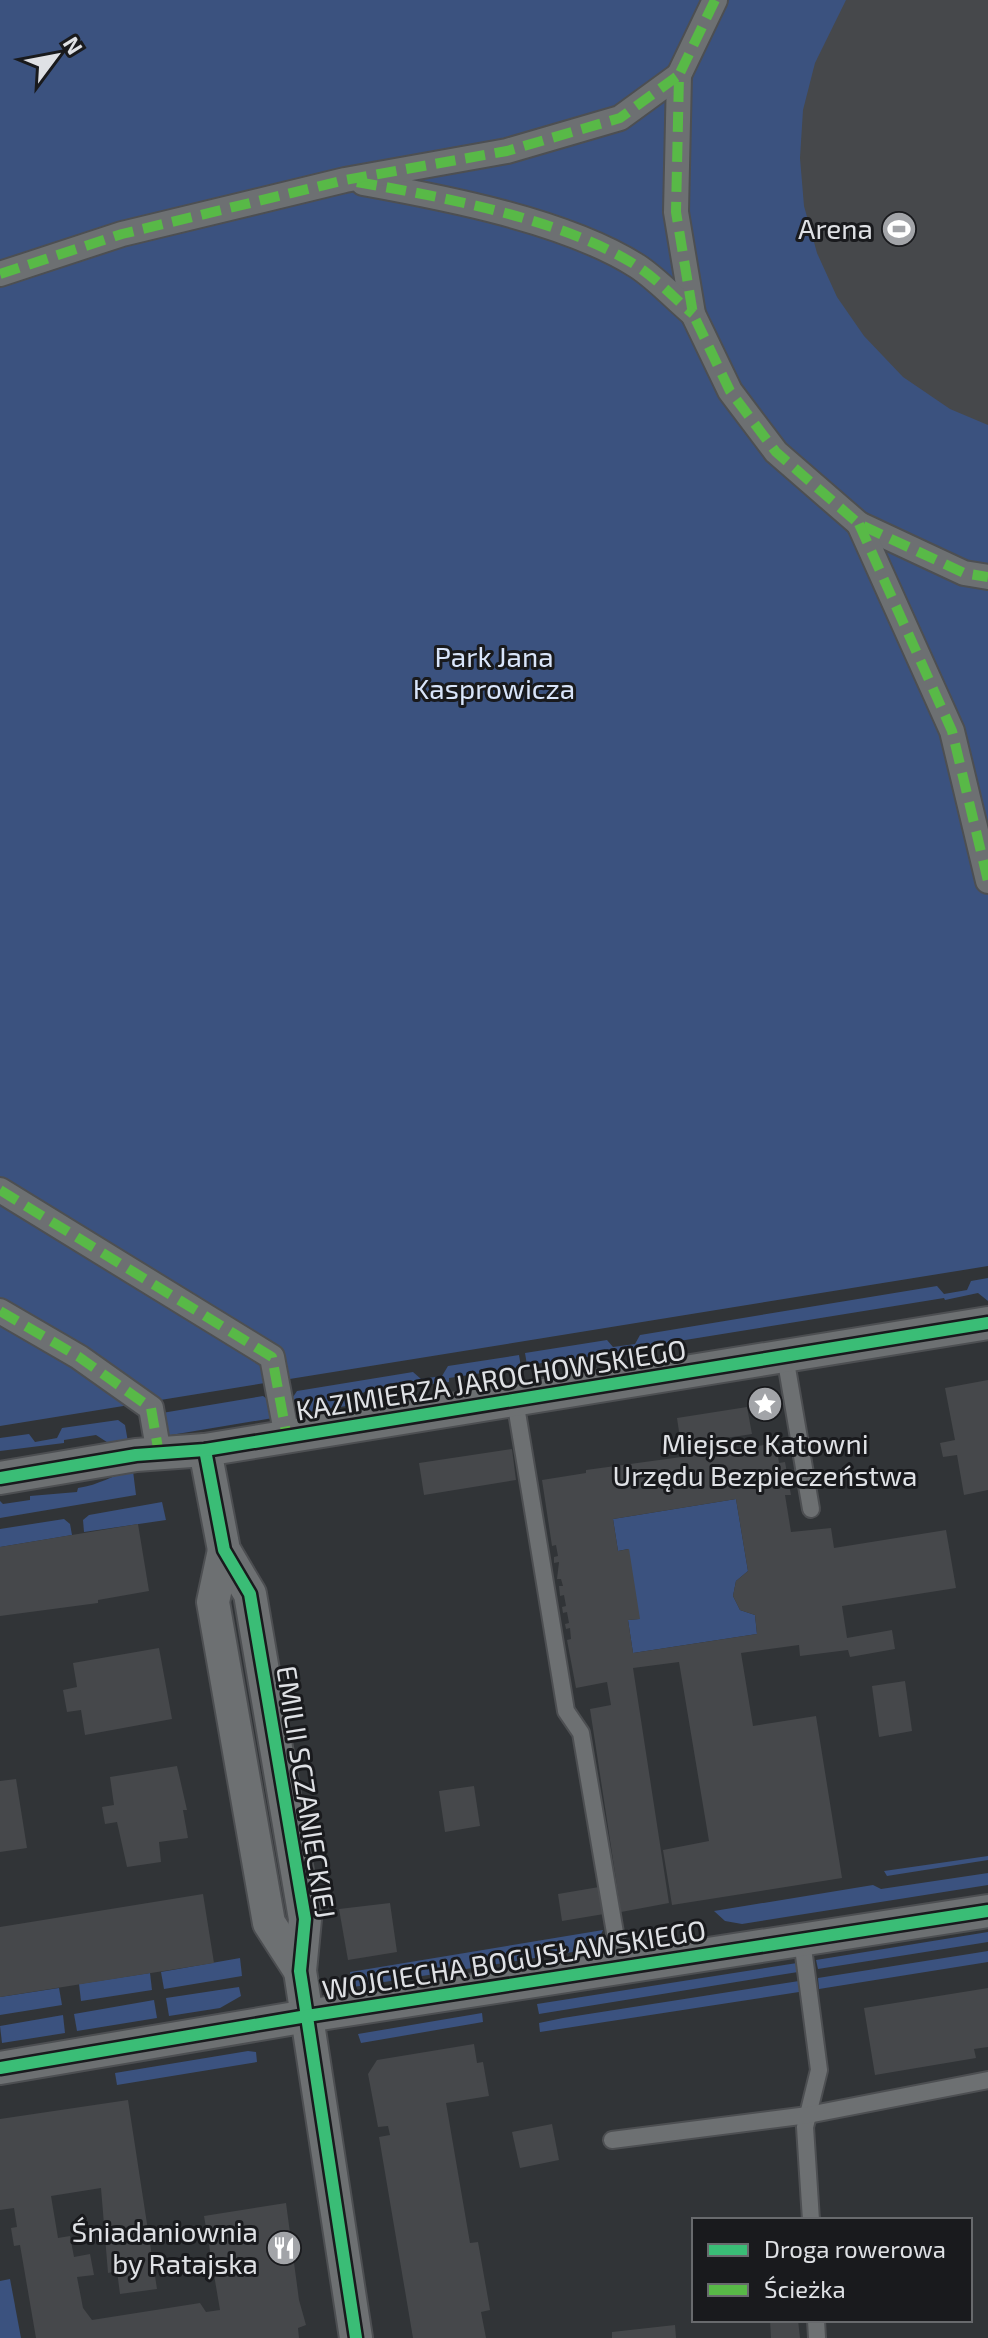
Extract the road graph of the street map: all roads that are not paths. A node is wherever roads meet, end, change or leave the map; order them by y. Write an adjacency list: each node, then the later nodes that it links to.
1 (711, 3): 2 (street)
2 (679, 75): 3 (street); 5 (street)
3 (345, 180): 4 (street); 5 (street)
4 (0, 274)
5 (693, 314): 6 (street)
6 (859, 524): 7 (street); 8 (street)
7 (988, 577)
8 (988, 881)
9 (0, 1190): 14 (street)
10 (0, 1311): 16 (street)
11 (988, 1323): 12 (street, KAZIMIERZA JAROCHOWSKIEGO)
12 (785, 1356): 13 (street, KAZIMIERZA JAROCHOWSKIEGO); 18 (lane)
13 (515, 1400): 14 (street, KAZIMIERZA JAROCHOWSKIEGO); 21 (lane)
14 (287, 1437): 15 (street, KAZIMIERZA JAROCHOWSKIEGO)
15 (205, 1450): 16 (street, KAZIMIERZA JAROCHOWSKIEGO); 22 (street, EMILII SCZANIECKIEJ)
16 (159, 1454): 17 (street, KAZIMIERZA JAROCHOWSKIEGO)
17 (0, 1478)
18 (811, 1509)
19 (988, 1911): 20 (street, WOJCIECHA BOGUSŁAWSKIEGO)
20 (802, 1940): 21 (street, WOJCIECHA BOGUSŁAWSKIEGO); 25 (lane)
21 (621, 1968): 22 (street, WOJCIECHA BOGUSŁAWSKIEGO)
22 (307, 2016): 23 (street, WOJCIECHA BOGUSŁAWSKIEGO); 28 (street, EMILII SCZANIECKIEJ)
23 (0, 2068)
24 (988, 2080): 25 (lane)
25 (808, 2115): 26 (lane); 27 (lane)
26 (612, 2140)
27 (811, 2218)
28 (356, 2338)

